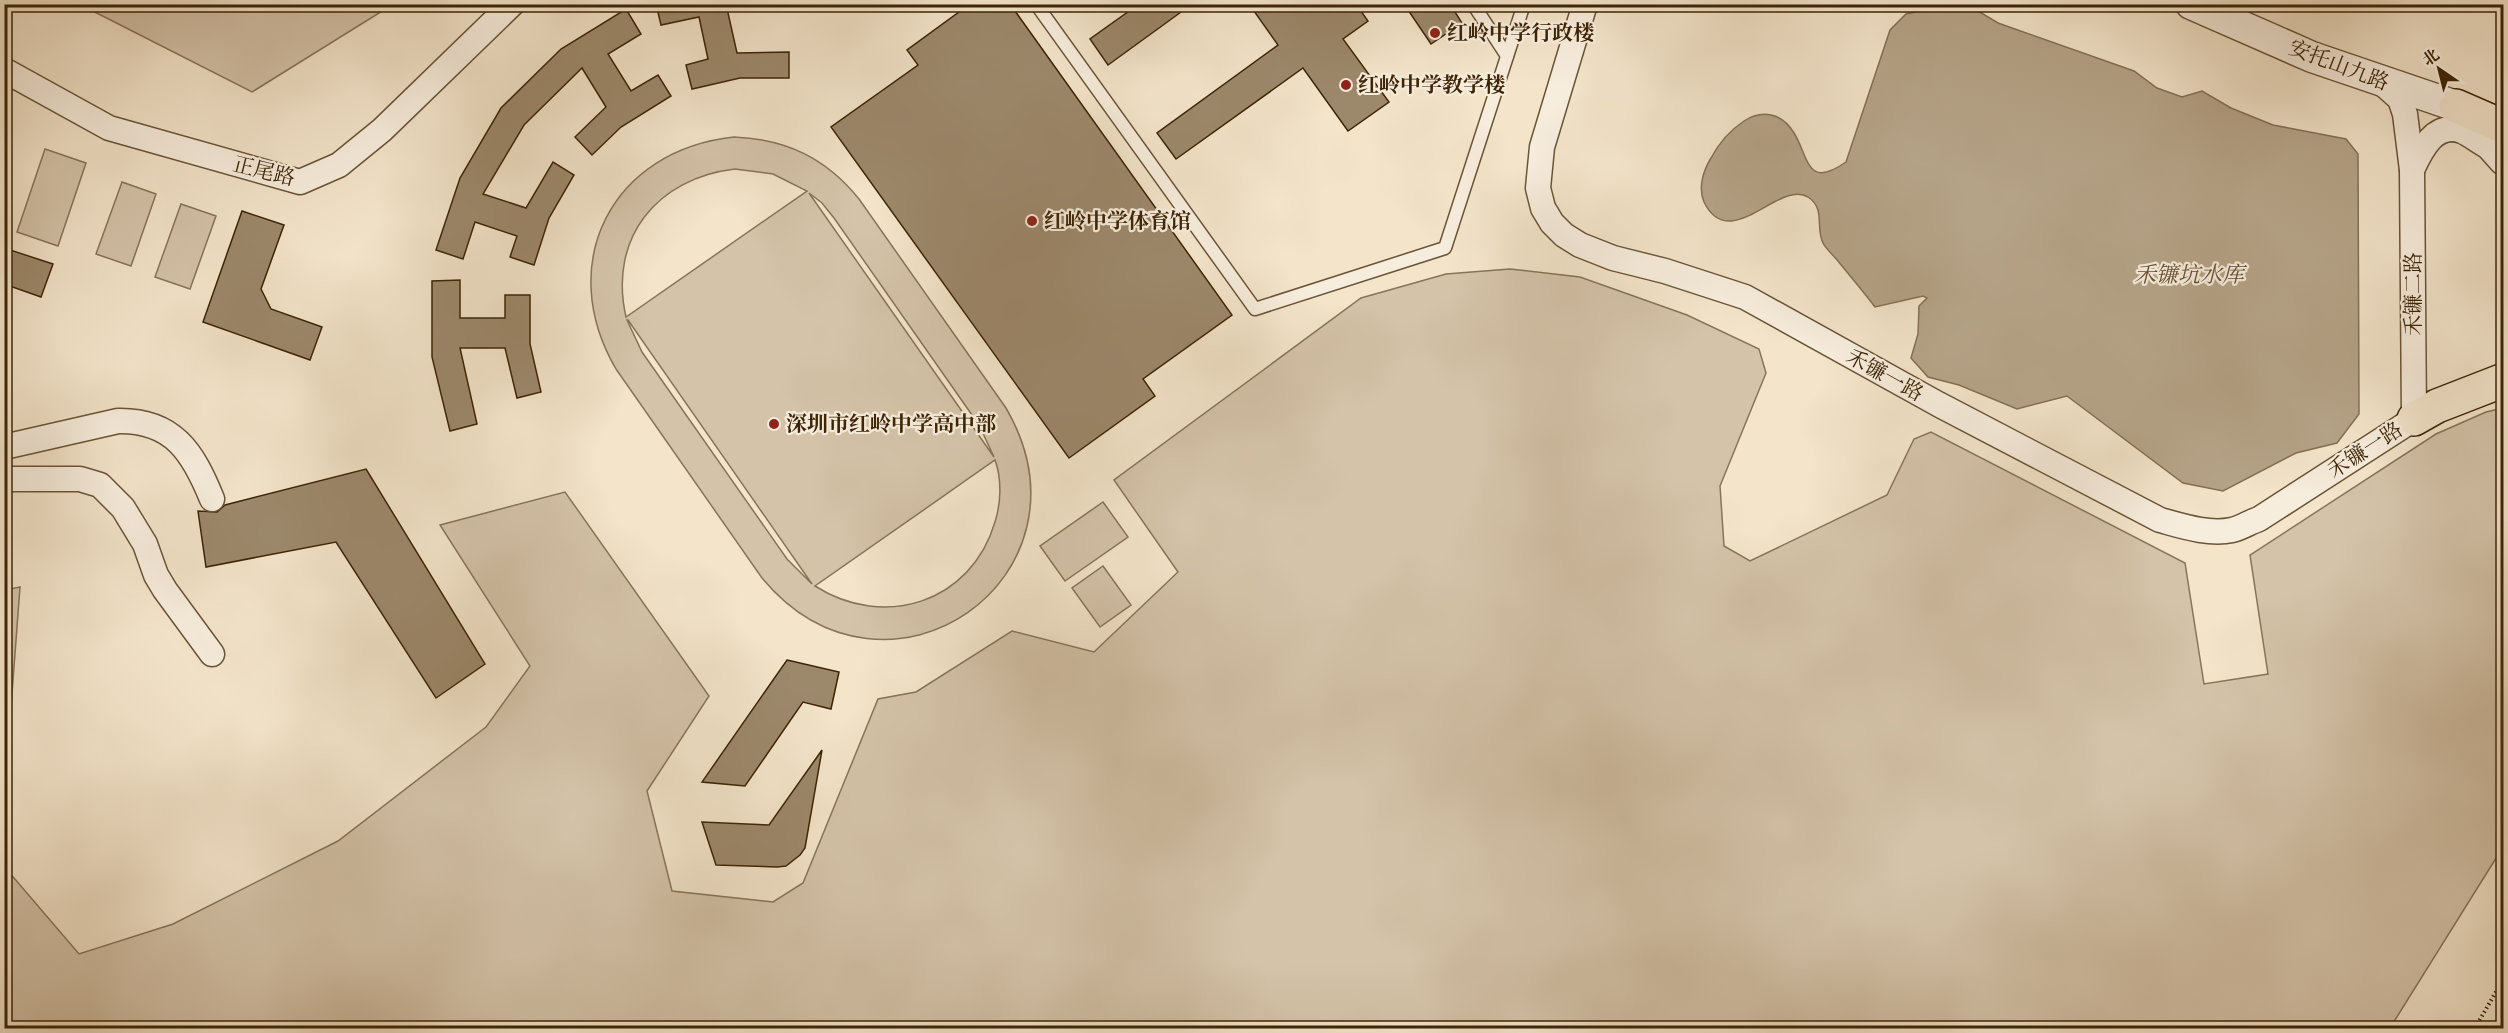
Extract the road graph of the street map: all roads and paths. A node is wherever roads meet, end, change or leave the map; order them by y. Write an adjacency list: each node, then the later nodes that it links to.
1 (512, 4): 8 (street, 正尾路)
2 (1036, 4): 7 (lane)
3 (1473, 4): 7 (lane)
4 (1524, 4): 7 (lane)
5 (1585, 4): 14 (street, 禾镰一路)
6 (2192, 4): 9 (street, 安托山九路)
7 (1508, 56)
8 (4, 70)
9 (2381, 82): 10 (street, 安托山九路); 12 (street, 禾镰二路)
10 (2456, 106): 11 (main road)
11 (2501, 146): 12 (street, 禾镰二路)
12 (2412, 170): 14 (street, 禾镰二路)
13 (2504, 380): 14 (main road)
14 (2414, 419)
15 (4, 447): 17 (street)
16 (4, 479): 18 (street)
17 (212, 499)
18 (212, 654)
19 (2504, 978): 20 (path)
20 (2475, 1029)

